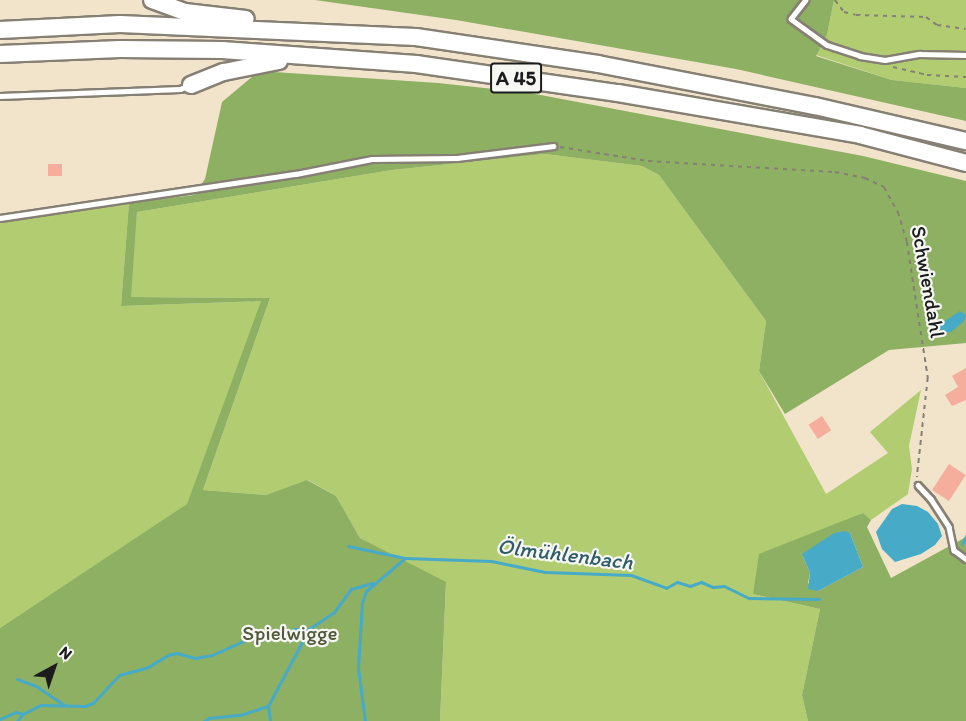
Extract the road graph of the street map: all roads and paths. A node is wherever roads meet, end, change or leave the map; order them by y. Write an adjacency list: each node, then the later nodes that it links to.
1 (152, 0): 6 (highway)
2 (806, 0): 8 (lane)
3 (835, 0): 4 (path)
4 (966, 29)
5 (0, 30): 6 (highway, A 45)
6 (275, 30): 14 (highway, A 45)
7 (0, 54): 9 (highway, A 45)
8 (966, 55)
9 (321, 57): 12 (highway); 16 (highway, A 45)
10 (892, 67): 11 (path)
11 (966, 77)
12 (191, 85): 13 (lane)
13 (0, 96)
14 (966, 141)
15 (553, 146): 17 (lane); 18 (path, Schwiendahl)
16 (966, 163)
17 (0, 218)
18 (918, 486): 19 (lane)
19 (966, 559)

